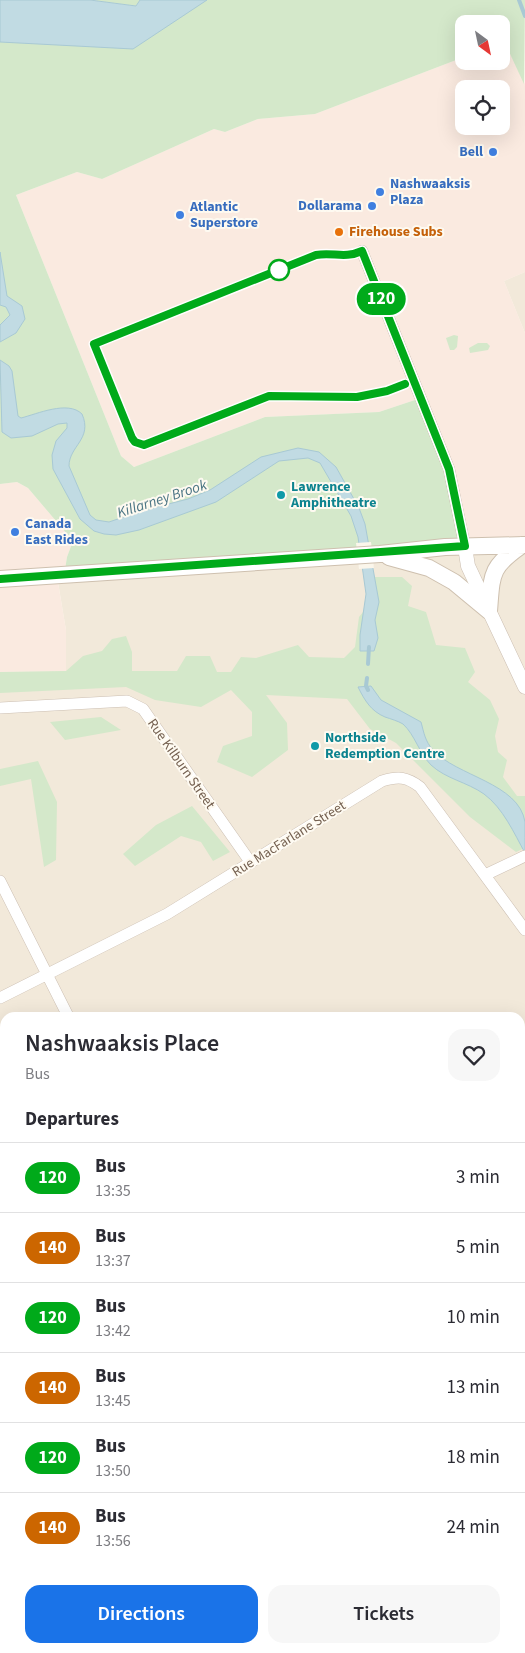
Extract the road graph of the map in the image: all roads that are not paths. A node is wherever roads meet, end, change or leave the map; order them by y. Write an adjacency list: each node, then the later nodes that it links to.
1 (362, 251): 3 (street)
2 (523, 545): 3 (main road); 6 (main road)
3 (465, 546): 4 (main road); 6 (street)
4 (380, 554): 5 (main road); 6 (main road)
5 (0, 578)
6 (489, 611): 7 (street)
7 (525, 687)
8 (0, 708): 10 (street, Rue Kilburn Street)
9 (522, 857): 11 (street)
10 (251, 863): 11 (street, Rue MacFarlane Street); 14 (street, Rue MacFarlane Street)
11 (485, 875): 13 (street, Rue MacFarlane Street)
12 (0, 881): 14 (street)
13 (525, 930)
14 (47, 974): 15 (street, Rue MacFarlane Street); 16 (street)
15 (0, 998)
16 (66, 1012)

